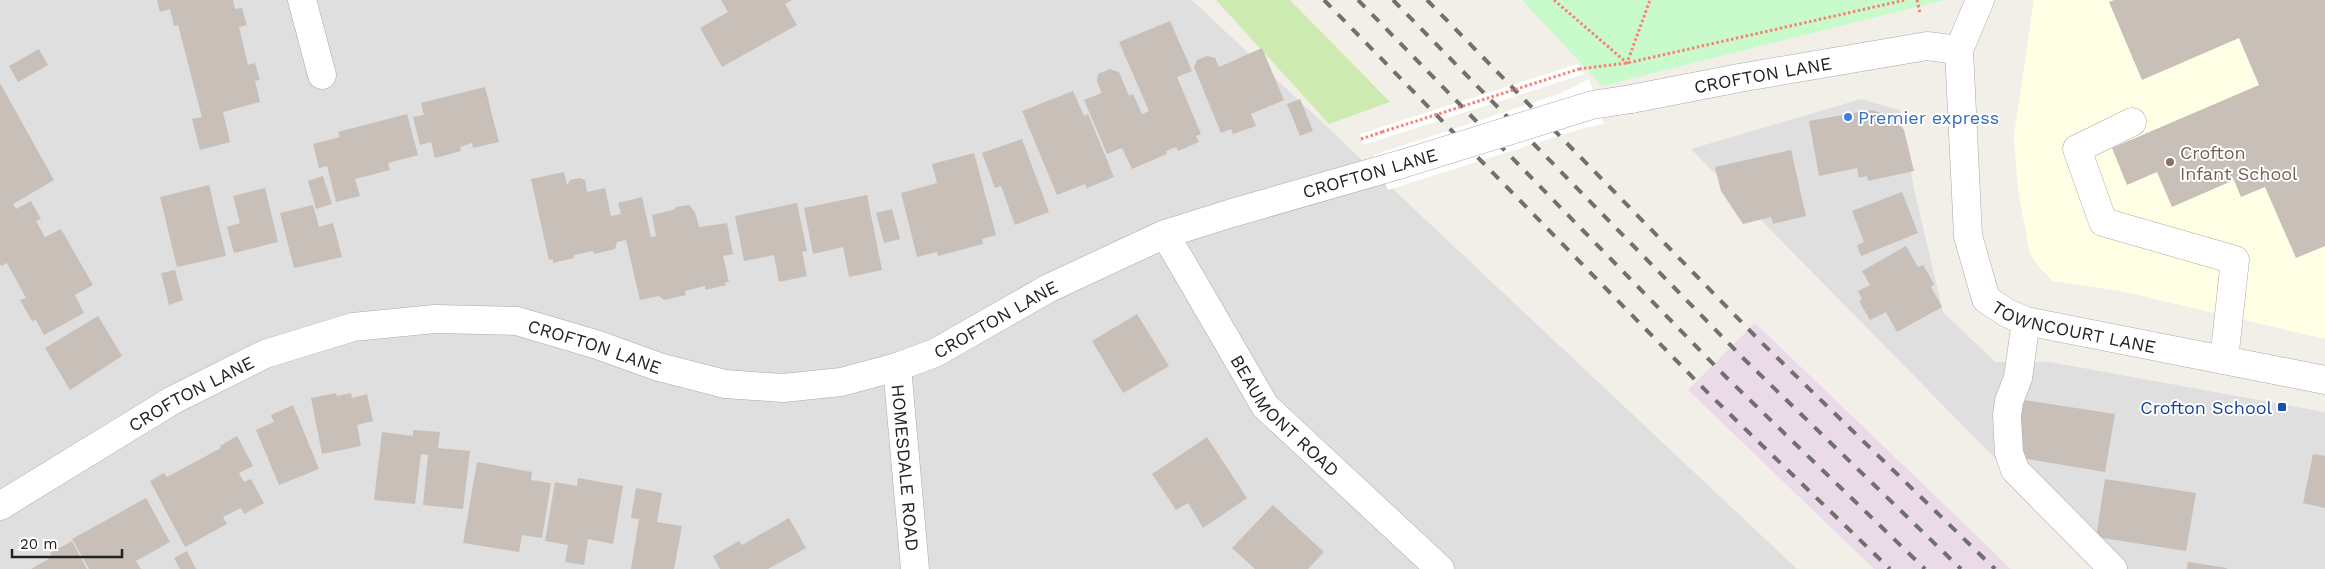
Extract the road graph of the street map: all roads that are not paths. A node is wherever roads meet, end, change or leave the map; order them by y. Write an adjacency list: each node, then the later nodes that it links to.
1 (302, 0): 4 (street)
2 (1980, 0): 3 (street)
3 (1959, 50): 6 (street, CROFTON LANE, bridge); 7 (street, TOWNCOURT LANE)
4 (322, 74)
5 (2132, 122): 8 (street)
6 (1165, 234): 9 (street, CROFTON LANE); 13 (street, BEAUMONT ROAD)
7 (2026, 321): 8 (street, TOWNCOURT LANE); 14 (street)
8 (2224, 360): 10 (street, TOWNCOURT LANE)
9 (897, 367): 11 (street, CROFTON LANE); 12 (street, HOMESDALE ROAD)
10 (2325, 380)
11 (0, 506)
12 (915, 569)
13 (1440, 569)
14 (2113, 569)

